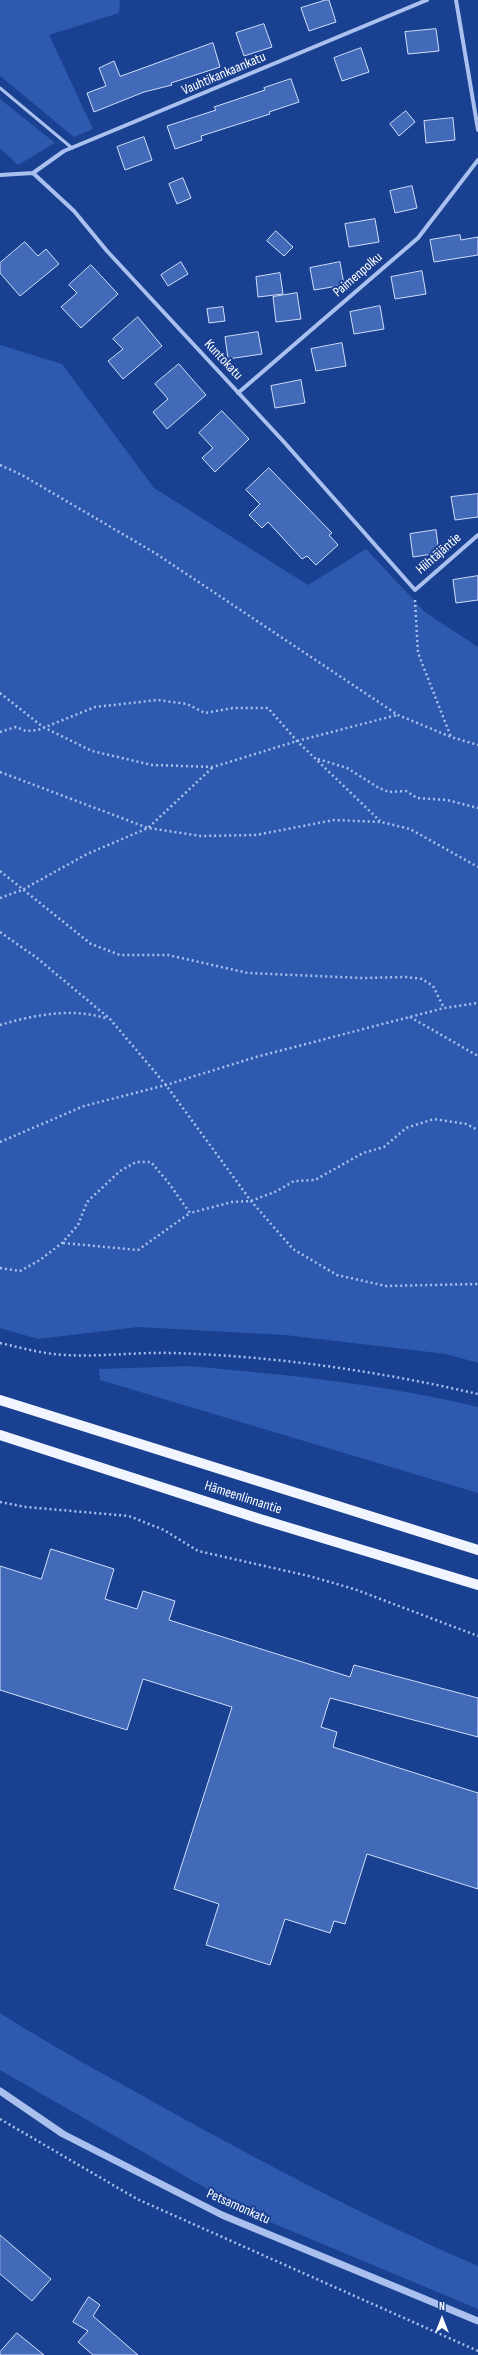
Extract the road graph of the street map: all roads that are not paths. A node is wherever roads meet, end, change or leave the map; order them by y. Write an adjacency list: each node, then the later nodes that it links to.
1 (422, 0): 2 (street, Vauhtikankaankatu); 6 (street, Vauhtikankaankatu)
2 (427, 0)
3 (456, 0): 5 (street)
4 (0, 88): 6 (lane)
5 (478, 130)
6 (72, 148): 8 (street, Vauhtikankaankatu)
7 (478, 160): 10 (street, Paimenpolku)
8 (33, 173): 9 (street); 10 (street, Kuntokatu)
9 (0, 175)
10 (238, 393): 12 (street, Kuntokatu)
11 (478, 534): 12 (street, Hiihtäjäntie)
12 (415, 590)
13 (0, 1400): 15 (main road, Hämeenlinnantie)
14 (0, 1435): 16 (main road, Hämeenlinnantie)
15 (478, 1550)
16 (478, 1585)
17 (0, 2091): 18 (street, Petsamonkatu)
18 (478, 2320)

